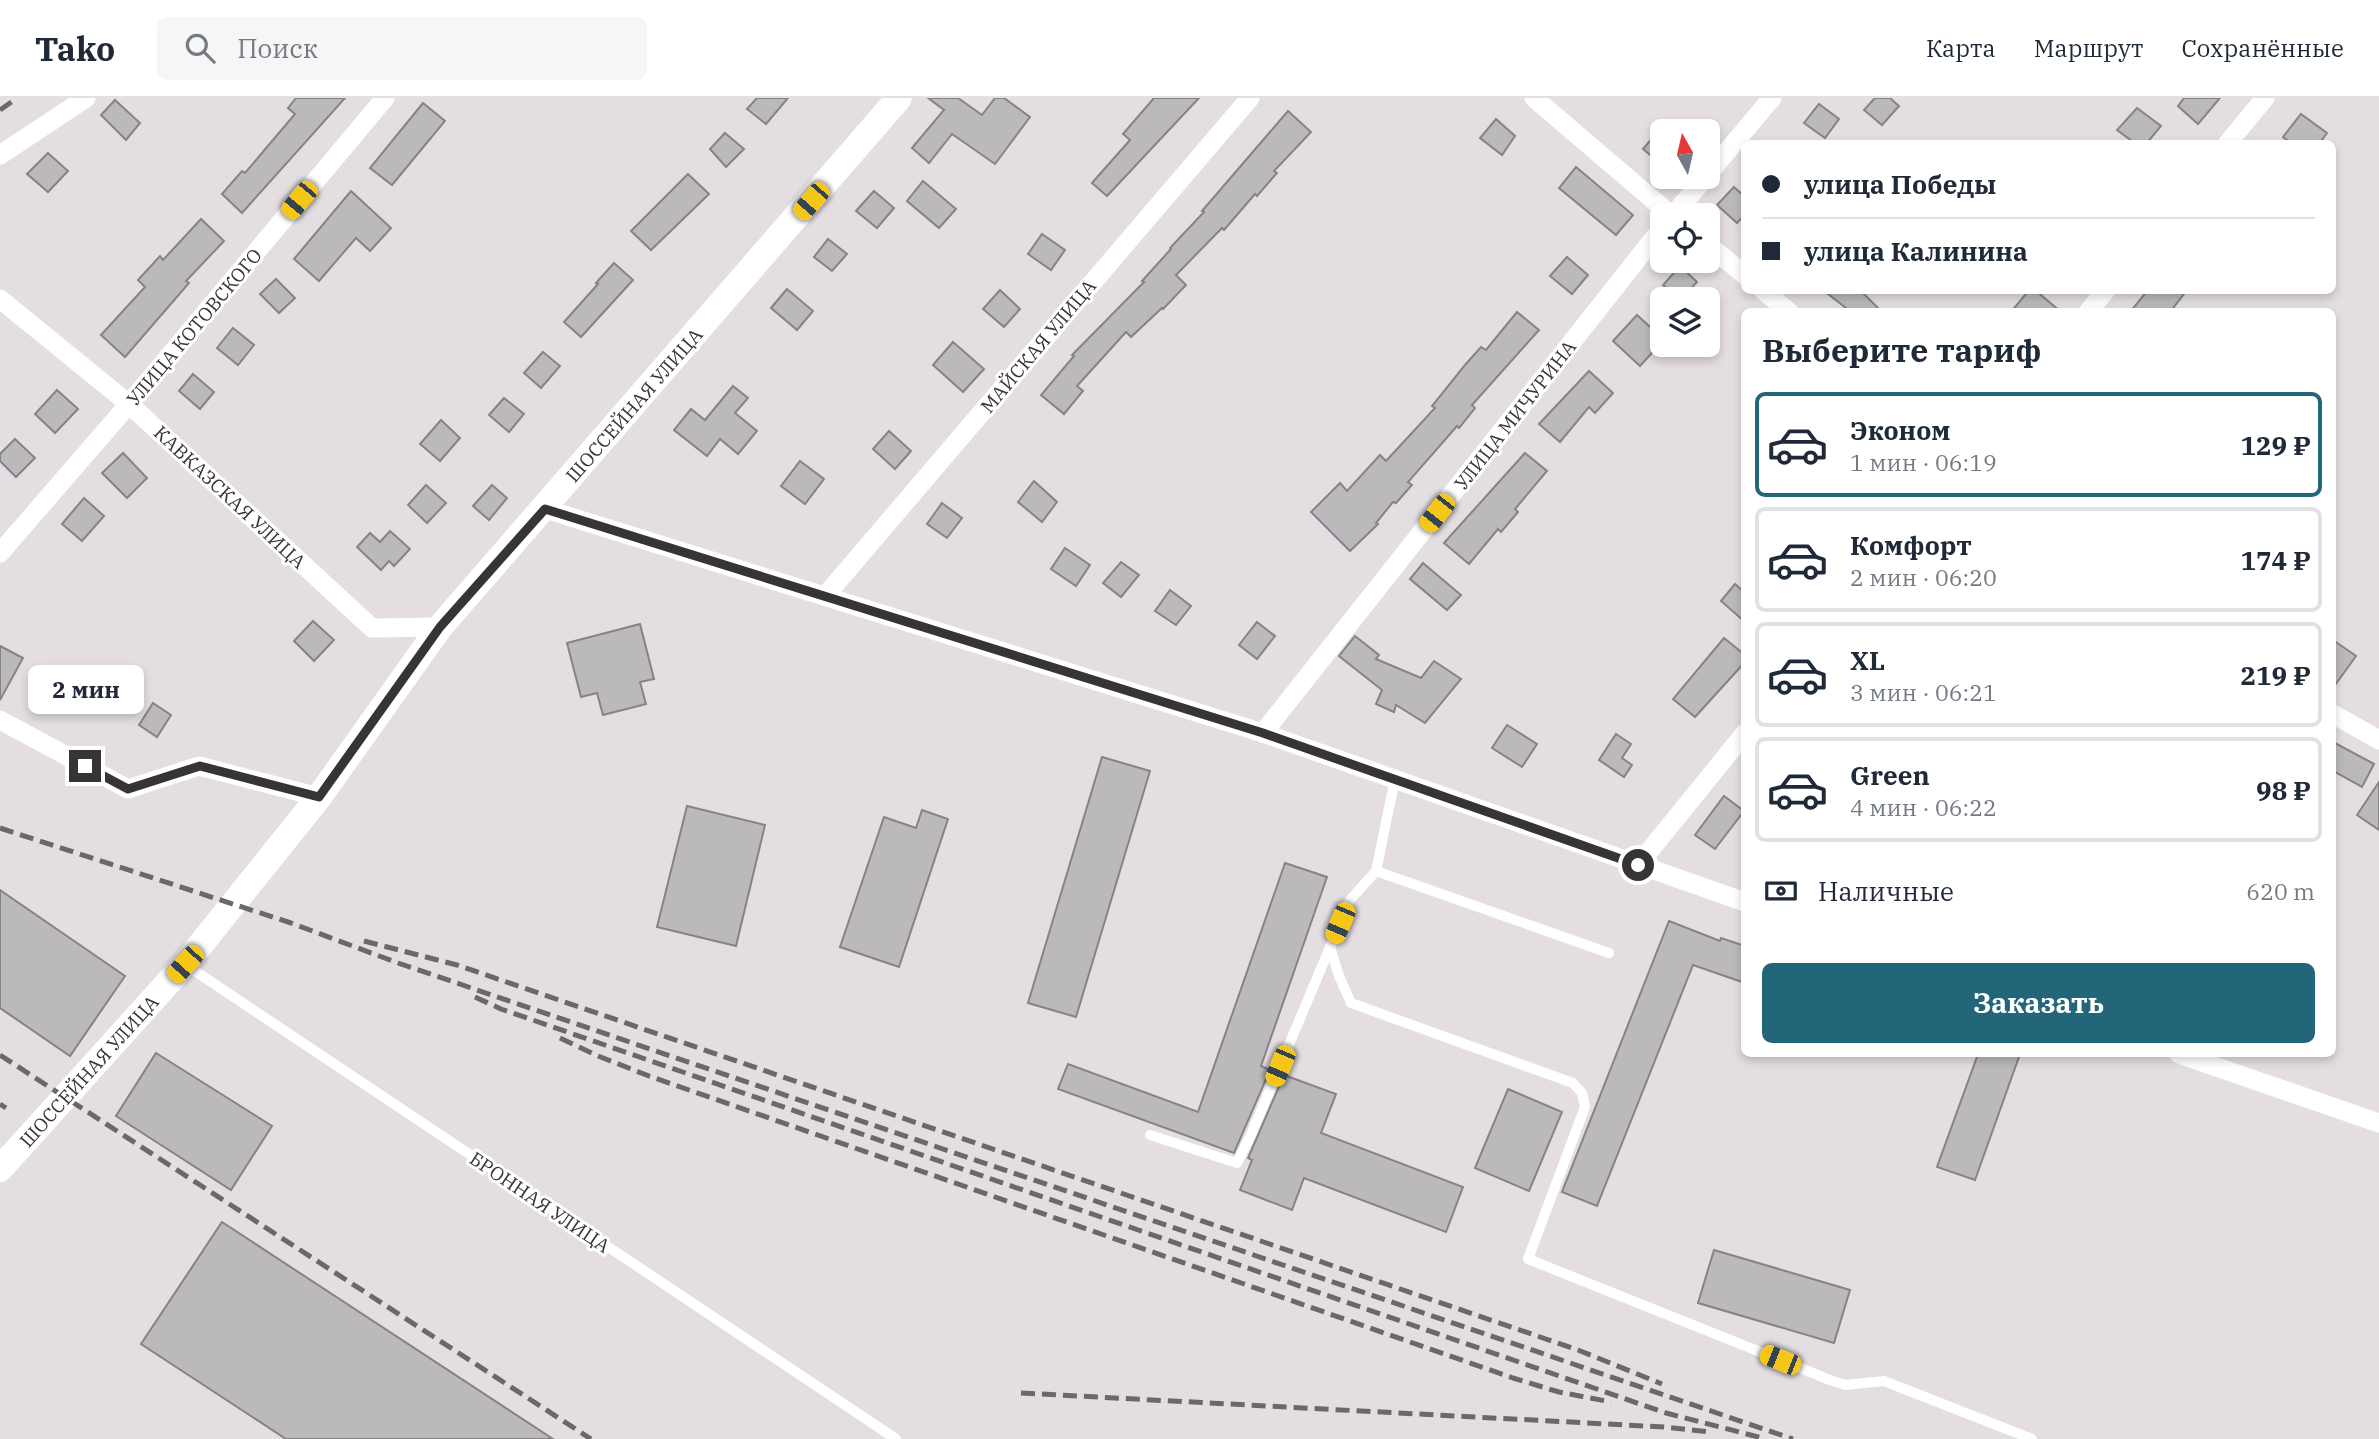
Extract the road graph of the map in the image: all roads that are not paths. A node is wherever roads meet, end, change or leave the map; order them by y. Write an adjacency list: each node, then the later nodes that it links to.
1 (86, 98): 9 (street)
2 (385, 98): 22 (street, УЛИЦА КОТОВСКОГО)
3 (899, 98): 23 (main road, ШОССЕЙНАЯ УЛИЦА)
4 (1250, 98): 25 (street, МАЙСКАЯ УЛИЦА)
5 (1534, 98): 12 (street)
6 (1772, 98): 10 (street)
7 (2265, 98): 8 (street)
8 (2230, 140)
9 (0, 155)
10 (1720, 160)
11 (1695, 189): 13 (street)
12 (1658, 203)
13 (1682, 203)
14 (1650, 243): 29 (street, УЛИЦА МИЧУРИНА)
15 (1720, 255): 16 (street)
16 (1741, 272)
17 (1768, 294): 20 (street)
18 (2103, 294): 21 (street)
19 (0, 299): 22 (street, КАВКАЗСКАЯ УЛИЦА)
20 (1784, 308)
21 (2091, 308)
22 (129, 404): 24 (street, УЛИЦА КОТОВСКОГО); 26 (street, КАВКАЗСКАЯ УЛИЦА)
23 (545, 509): 25 (street); 26 (main road, ШОССЕЙНАЯ УЛИЦА)
24 (0, 552)
25 (826, 595): 29 (street)
26 (440, 627): 33 (main road, ШОССЕЙНАЯ УЛИЦА)
27 (2336, 716): 31 (street)
28 (0, 720): 33 (street)
29 (1263, 733): 32 (street)
30 (1741, 738): 34 (street)
31 (2379, 740)
32 (1395, 779): 34 (street); 35 (lane)
33 (319, 797): 39 (main road, ШОССЕЙНАЯ УЛИЦА)
34 (1638, 865): 36 (street)
35 (1376, 871): 37 (lane); 38 (lane)
36 (1741, 901)
37 (1330, 947): 42 (lane); 45 (lane)
38 (1609, 953)
39 (185, 964): 43 (main road, ШОССЕЙНАЯ УЛИЦА); 44 (lane, БРОННАЯ УЛИЦА)
40 (2188, 1057): 41 (street)
41 (2379, 1123)
42 (1150, 1135)
43 (0, 1169)
44 (896, 1439)
45 (2032, 1439)

